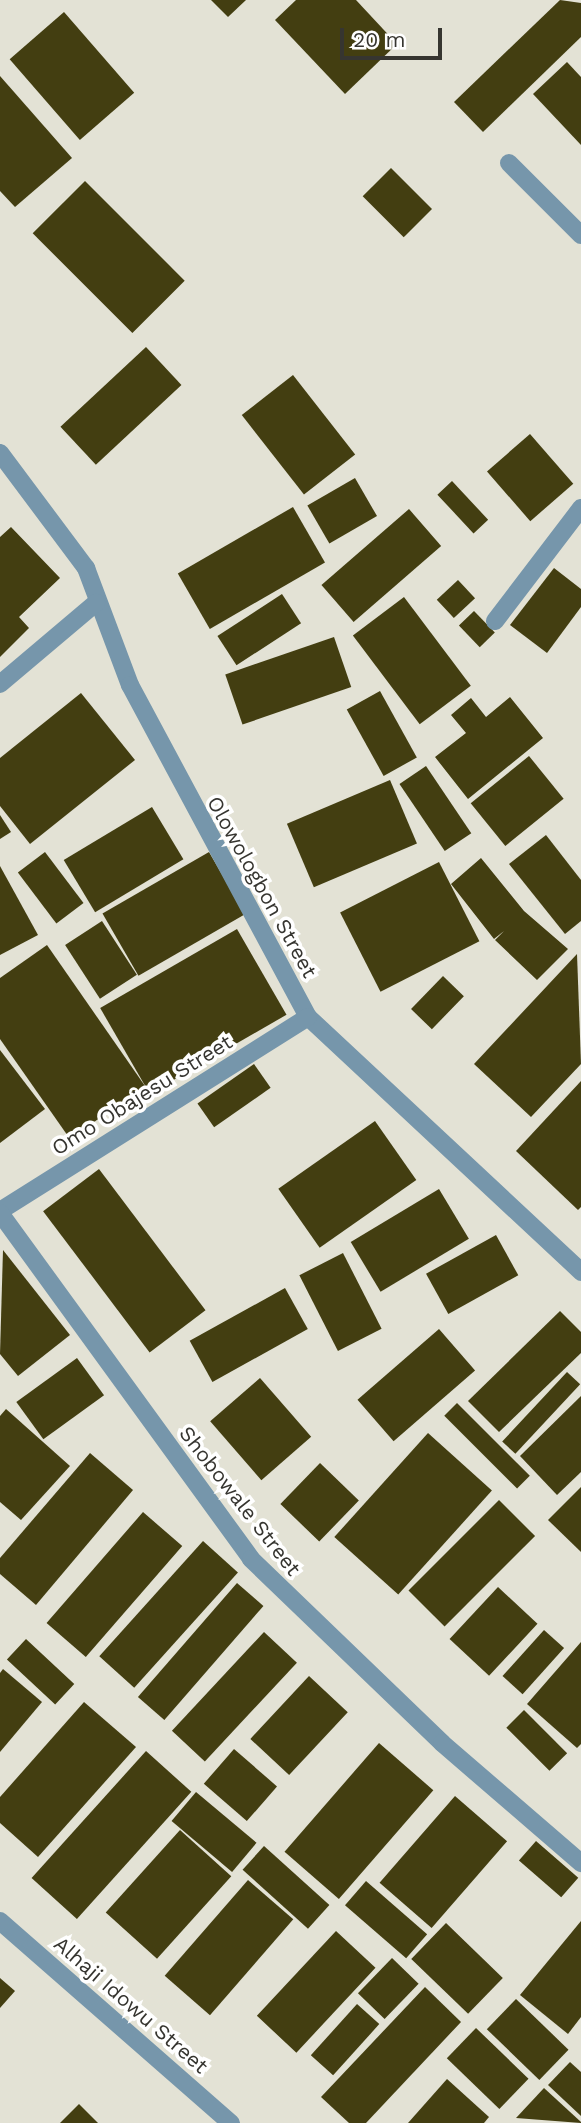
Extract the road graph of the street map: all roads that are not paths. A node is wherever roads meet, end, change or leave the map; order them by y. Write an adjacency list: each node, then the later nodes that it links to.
1 (509, 163): 2 (street)
2 (581, 235)
3 (0, 453): 5 (street, Olowologbon Street)
4 (581, 508): 6 (street)
5 (96, 603): 7 (street); 8 (street, Olowologbon Street)
6 (495, 621)
7 (0, 684)
8 (308, 1017): 9 (street, Omo Obajesu Street); 10 (street, Olowologbon Street)
9 (0, 1212): 11 (street, Shobowale Street)
10 (581, 1272)
11 (581, 1863)
12 (0, 1921): 13 (street, Alhaji Idowu Street)
13 (231, 2123)

